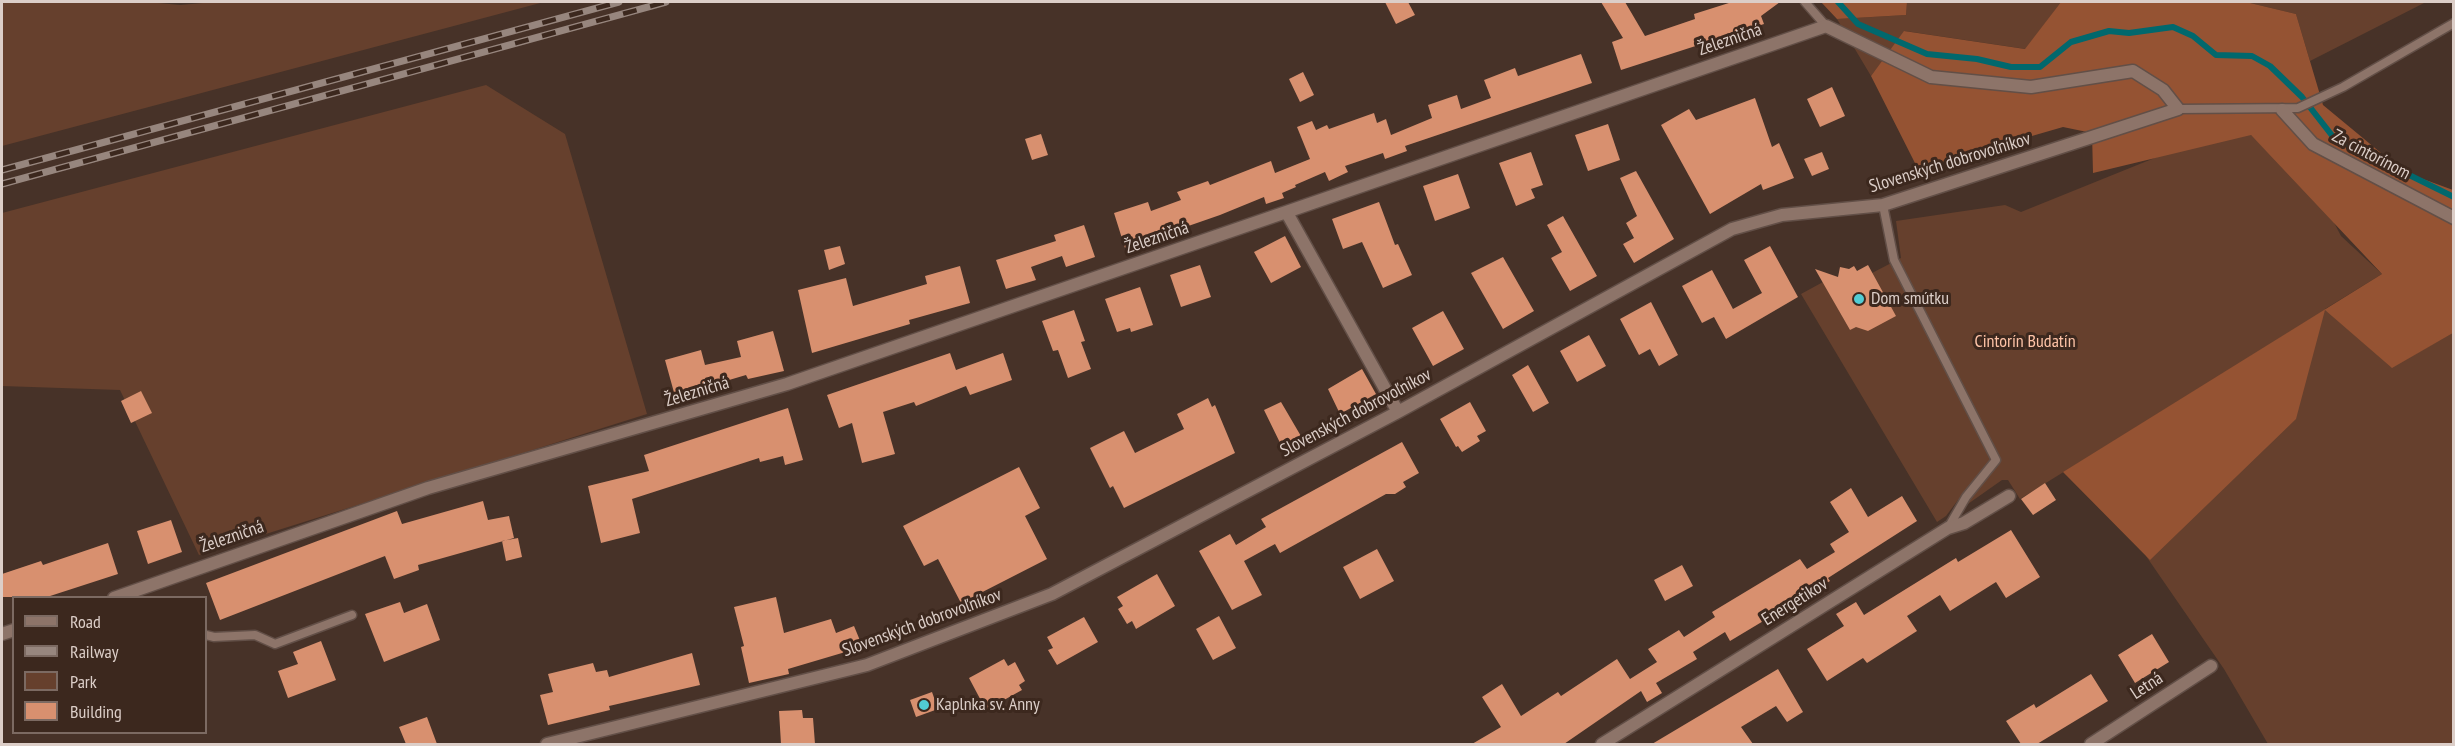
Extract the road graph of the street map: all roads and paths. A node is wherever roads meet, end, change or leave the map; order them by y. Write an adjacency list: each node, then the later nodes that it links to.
1 (1805, 2): 3 (lane)
2 (2454, 23): 5 (lane)
3 (1826, 26): 4 (street); 7 (street, Železničná)
4 (2178, 109): 5 (lane); 6 (street, Slovenských dobrovoľníkov)
5 (2282, 110): 8 (street, Za cintorínom)
6 (1883, 205): 9 (street, Slovenských dobrovoľníkov); 11 (lane)
7 (1287, 213): 9 (street); 12 (street, Železničná)
8 (2454, 218)
9 (1398, 412): 18 (street, Slovenských dobrovoľníkov)
10 (2009, 496): 11 (street, Energetikov)
11 (1948, 528): 19 (street, Energetikov)
12 (137, 594): 13 (street, Železničná)
13 (122, 596)
14 (352, 615): 15 (lane)
15 (207, 635)
16 (2211, 666): 17 (street, Letná)
17 (2106, 741): 20 (street, Letná)
18 (547, 744)
19 (1602, 744)
20 (2091, 744)

